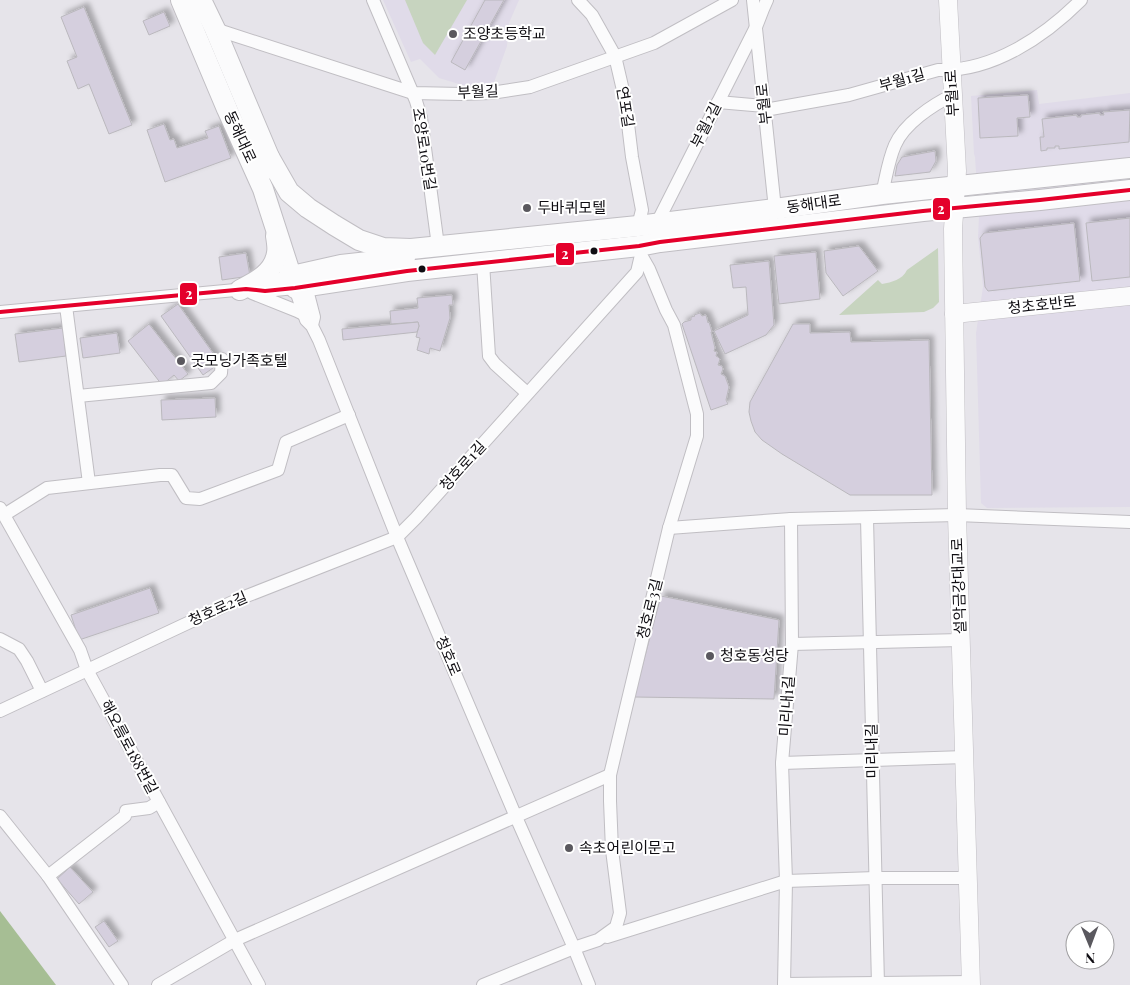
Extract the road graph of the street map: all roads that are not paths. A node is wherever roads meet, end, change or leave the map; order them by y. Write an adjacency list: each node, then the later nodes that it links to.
1 (180, 0): 25 (main road, 동해대로)
2 (201, 0): 11 (main road, 동해대로)
3 (373, 0): 14 (street, 조양로10번길)
4 (578, 0): 12 (street, 연포길)
5 (732, 0): 12 (street, 부월길)
6 (753, 0): 10 (street, 부월로)
7 (767, 0): 10 (street, 부월2길)
8 (948, 0): 13 (street, 부월1로)
9 (1081, 0): 13 (street, 부월1길)
10 (756, 27): 16 (street, 부월2길); 17 (street, 부월로)
11 (215, 29): 14 (street, 부월길); 18 (main road, 동해대로)
12 (615, 56): 14 (street, 부월길); 26 (street, 연포길)
13 (951, 70): 15 (street, 부월1로); 17 (street, 부월1길)
14 (413, 93): 28 (street, 조양로10번길)
15 (953, 95): 20 (street, 부월1로); 22 (street)
16 (718, 102): 17 (street, 부월1길); 26 (street, 부월2길)
17 (765, 108): 24 (street, 부월로)
18 (269, 157): 28 (main road, 동해대로); 31 (main road, 동해대로)
19 (1130, 168): 20 (main road, 동해대로)
20 (956, 186): 22 (main road, 동해대로); 23 (street, 설악금강대교로)
21 (1130, 190): 23 (main road, 동해대로)
22 (882, 194): 24 (main road, 동해대로)
23 (955, 208): 29 (main road, 동해대로); 36 (street, 설악금강대교로)
24 (775, 209): 26 (main road, 동해대로)
25 (275, 224): 31 (main road, 동해대로); 32 (main road)
26 (647, 225): 27 (main road, 동해대로); 29 (main road)
27 (498, 240): 28 (main road, 동해대로); 31 (main road, 동해대로)
28 (438, 246)
29 (640, 251): 30 (main road, 동해대로); 39 (street, 청호로1길); 48 (street, 청호로3길)
30 (483, 263): 31 (main road, 동해대로); 39 (street)
31 (299, 281): 32 (street); 37 (street, 청호로)
32 (247, 289): 34 (street); 37 (street)
33 (1130, 296): 36 (street, 청초호반로)
34 (66, 306): 35 (street); 40 (street)
35 (0, 312)
36 (954, 314): 44 (street, 설악금강대교로)
37 (308, 320): 41 (street, 청호로)
38 (222, 359): 40 (street)
39 (527, 393): 49 (street, 청호로1길)
40 (78, 396): 42 (street)
41 (349, 415): 42 (street); 49 (street, 청호로)
42 (89, 483): 43 (street)
43 (2, 511): 54 (street, 해오름로188번길)
44 (957, 515): 45 (street); 47 (street); 51 (street, 설악금강대교로)
45 (867, 518): 46 (street); 52 (street, 미리내길)
46 (791, 519): 48 (street); 53 (street, 미리내1길)
47 (1130, 522)
48 (669, 528): 60 (street, 청호로3길)
49 (397, 537): 54 (street, 청호로2길); 63 (street, 청호로)
50 (0, 639): 55 (street)
51 (961, 640): 52 (street); 57 (street, 설악금강대교로)
52 (870, 642): 53 (street); 58 (street, 미리내길)
53 (792, 644): 59 (street, 미리내1길)
54 (87, 670): 55 (street, 청호로2길); 61 (street, 해오름로188번길)
55 (42, 691): 56 (street, 청호로2길)
56 (0, 710)
57 (965, 757): 58 (street); 66 (street, 설악금강대교로)
58 (872, 760): 59 (street); 65 (street, 미리내길)
59 (782, 763): 67 (street, 미리내1길)
60 (610, 775): 63 (street); 69 (street, 청호로3길)
61 (159, 802): 64 (street); 68 (street, 해오름로188번길)
62 (0, 816): 64 (street)
63 (516, 817): 68 (street); 70 (street, 청호로)
64 (48, 876): 74 (street)
65 (876, 878): 66 (street); 67 (street); 73 (street, 미리내길)
66 (969, 878): 71 (street, 설악금강대교로)
67 (786, 882): 69 (street); 72 (street, 미리내1길)
68 (235, 940): 75 (street); 76 (street, 해오름로188번길)
69 (598, 940): 70 (street, 청호로3길)
70 (574, 948): 77 (street, 청호로3길); 78 (street, 청호로)
71 (971, 983): 73 (street)
72 (784, 984): 73 (street)
73 (878, 984)
74 (122, 985)
75 (158, 985)
76 (259, 985)
77 (483, 985)
78 (589, 985)

